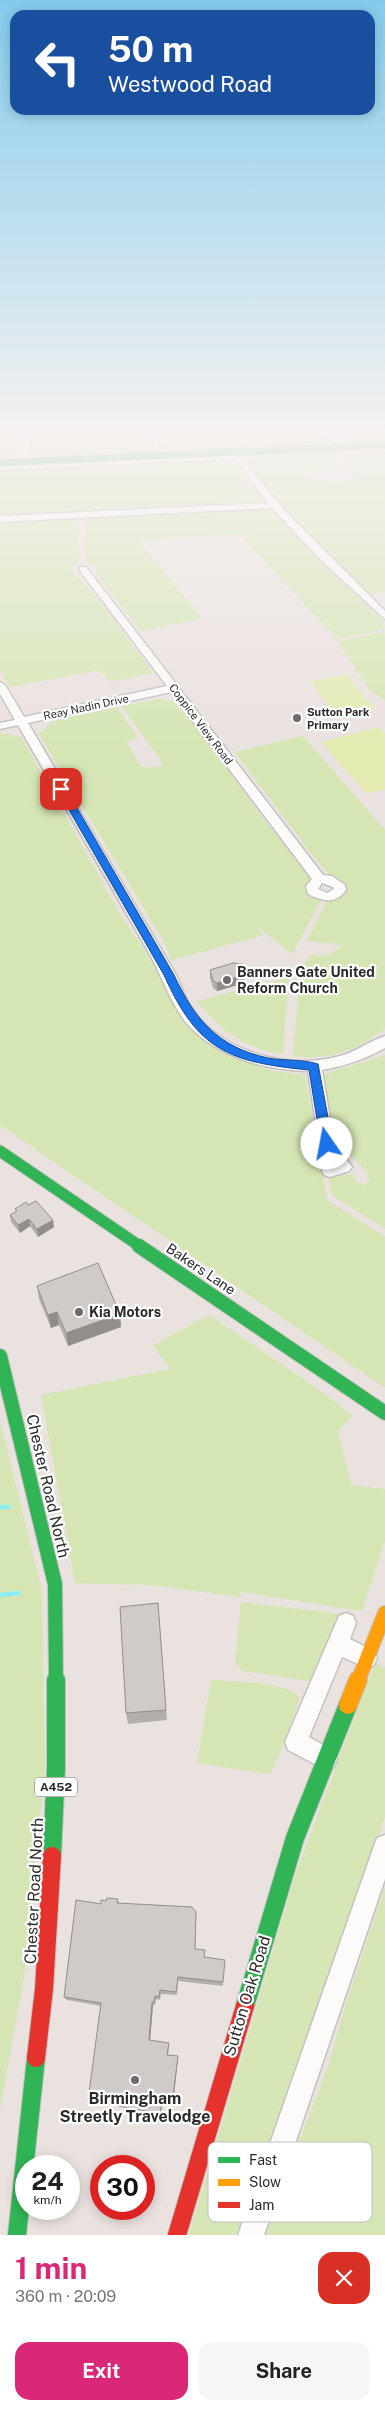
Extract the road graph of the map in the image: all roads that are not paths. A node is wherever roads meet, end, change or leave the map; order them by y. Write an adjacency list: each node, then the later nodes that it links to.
1 (303, 535): 3 (street)
2 (83, 569): 5 (street, Coppice View Road)
3 (385, 616)
4 (0, 685): 6 (street)
5 (173, 688): 6 (street, Reay Nadin Drive); 8 (street, Coppice View Road)
6 (22, 722): 7 (street, Reay Nadin Drive); 10 (street)
7 (0, 726)
8 (319, 879)
9 (385, 1041): 10 (street)
10 (314, 1066): 12 (street)
11 (0, 1151): 14 (main road, Bakers Lane)
12 (342, 1171)
13 (0, 1356): 23 (main road, Chester Road North / A452)
14 (385, 1413)
15 (385, 1613): 18 (main road, Sutton Oak Road)
16 (346, 1622): 17 (street)
17 (336, 1642): 18 (street); 19 (street)
18 (367, 1658): 19 (main road, Sutton Oak Road)
19 (326, 1759): 24 (main road, Sutton Oak Road)
20 (385, 1846): 21 (street)
21 (283, 2142)
22 (255, 2222): 25 (street)
23 (16, 2235)
24 (177, 2235)
25 (251, 2235)

